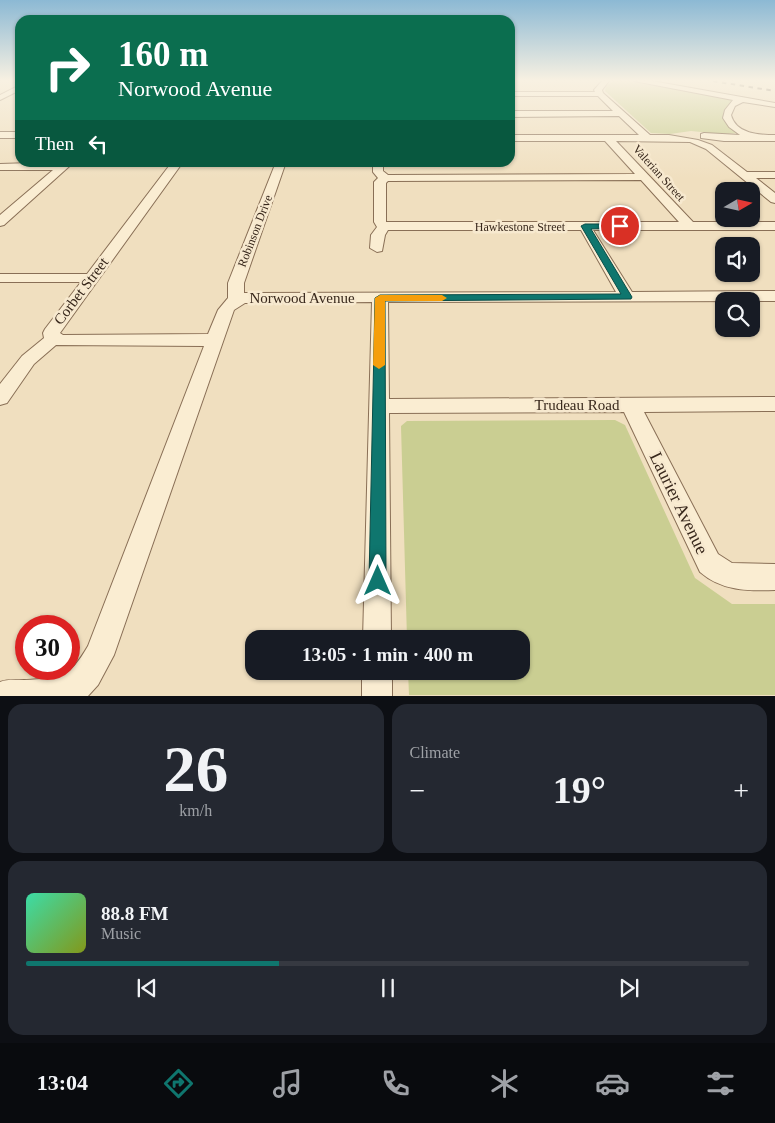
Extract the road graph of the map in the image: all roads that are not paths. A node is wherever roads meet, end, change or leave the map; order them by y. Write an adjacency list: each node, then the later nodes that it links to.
1 (728, 113): 9 (street)
2 (515, 114): 3 (street)
3 (622, 114): 6 (street)
4 (15, 134): 5 (street)
5 (0, 135)
6 (646, 136): 8 (street); 11 (street)
7 (515, 138): 8 (street)
8 (608, 138): 21 (street, Valerian Street)
9 (750, 138): 10 (street); 11 (street)
10 (775, 138)
11 (708, 142): 18 (street)
12 (0, 167): 13 (street)
13 (15, 167)
14 (64, 167): 23 (street)
15 (174, 167): 30 (street, Corbet Street)
16 (279, 167): 34 (street, Robinson Drive)
17 (378, 167): 20 (street)
18 (744, 175): 19 (street); 22 (street)
19 (775, 175)
20 (385, 178): 21 (street); 24 (street)
21 (644, 178): 26 (street, Valerian Street)
22 (775, 199)
23 (0, 222)
24 (386, 226): 25 (street, Hawkestone Street); 28 (street)
25 (585, 226): 26 (street, Hawkestone Street); 32 (street)
26 (689, 226): 27 (street, Hawkestone Street)
27 (775, 226)
28 (377, 248)
29 (0, 278): 30 (street)
30 (91, 278): 35 (street, Corbet Street)
31 (775, 296): 32 (street, Norwood Avenue)
32 (627, 297): 33 (street, Norwood Avenue)
33 (380, 298): 34 (street, Norwood Avenue); 40 (street)
34 (236, 300): 36 (street, Norwood Avenue)
35 (53, 340): 36 (street, Corbet Street); 37 (street)
36 (215, 340): 44 (street, Norwood Avenue)
37 (0, 398)
38 (775, 404): 39 (street, Trudeau Road)
39 (631, 405): 40 (street, Trudeau Road); 41 (street, Laurier Avenue)
40 (379, 406): 42 (street)
41 (775, 577)
42 (377, 630)
43 (377, 680): 46 (street)
44 (81, 690): 45 (street, Norwood Avenue)
45 (3, 696)
46 (377, 696)

